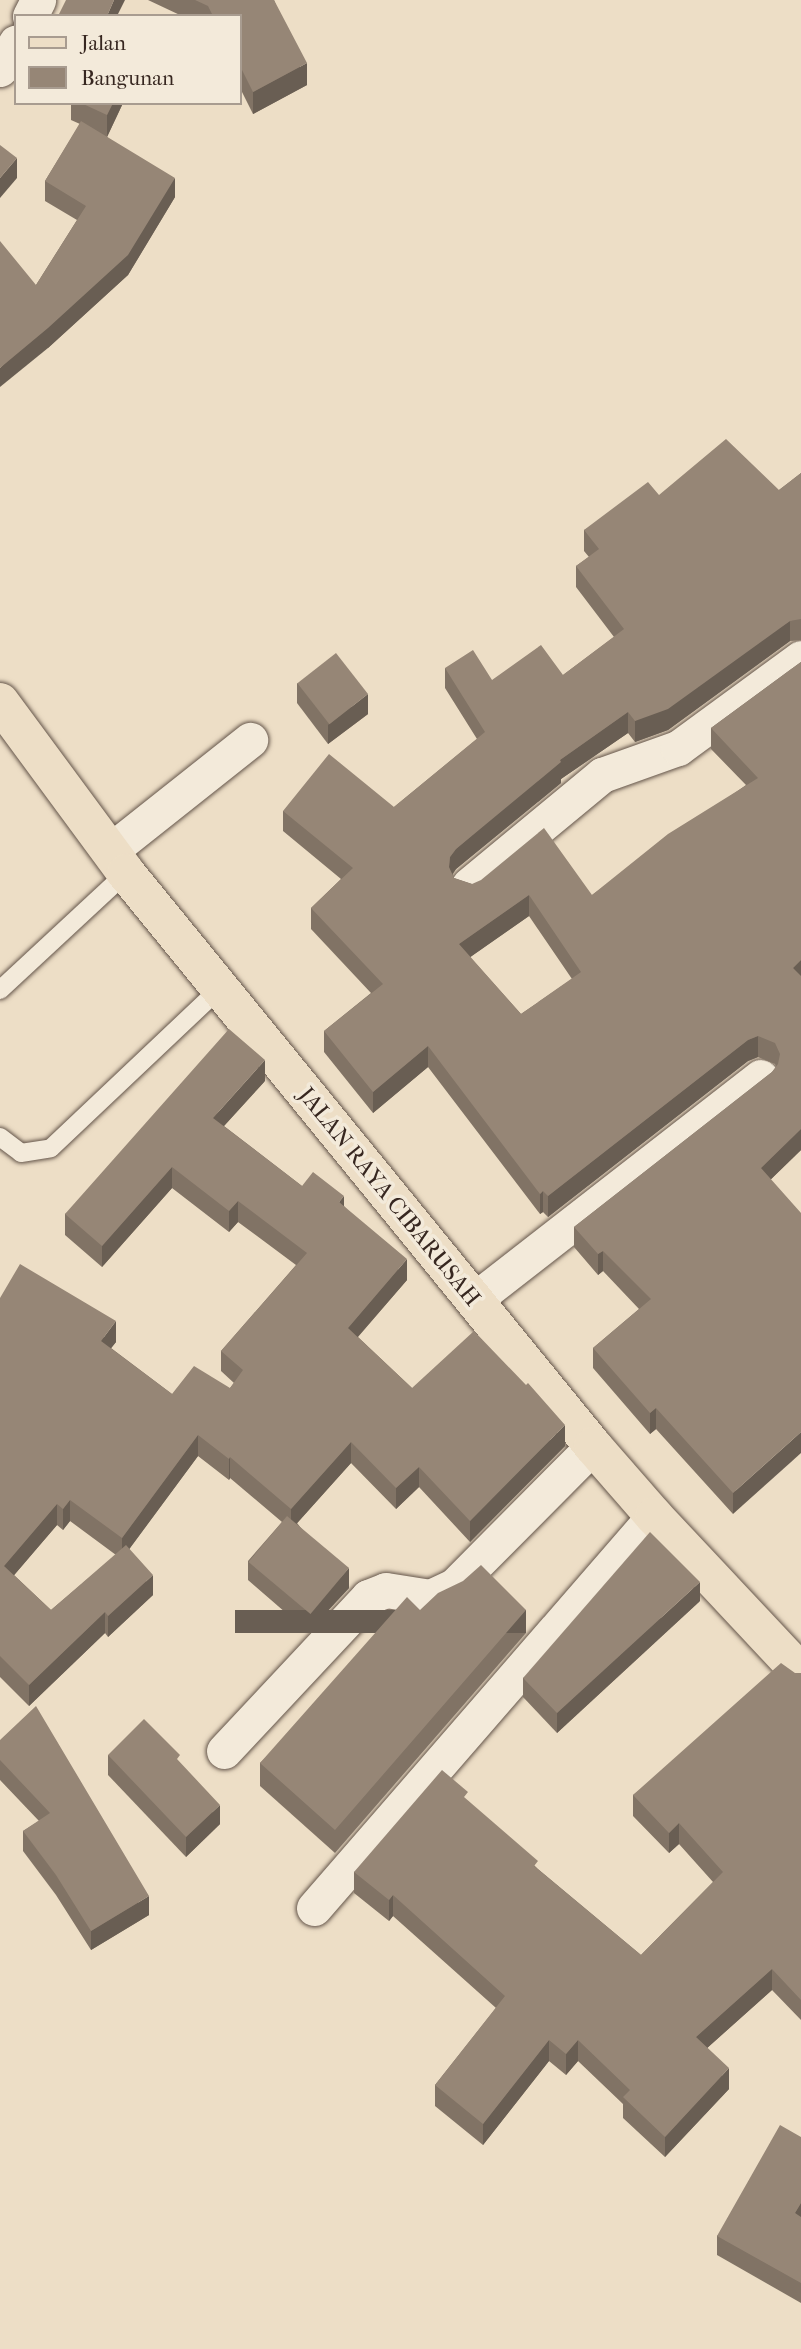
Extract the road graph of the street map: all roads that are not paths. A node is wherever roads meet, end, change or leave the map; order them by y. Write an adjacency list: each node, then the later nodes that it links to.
1 (14, 45): 2 (street)
2 (0, 69)
3 (801, 657): 7 (street)
4 (0, 702): 6 (main road, JALAN RAYA CIBARUSAH)
5 (250, 740): 6 (street)
6 (118, 862): 8 (main road, JALAN RAYA CIBARUSAH); 9 (lane)
7 (469, 885)
8 (219, 989): 11 (lane); 12 (main road, JALAN RAYA CIBARUSAH)
9 (0, 990)
10 (760, 1077): 12 (street)
11 (0, 1137)
12 (474, 1300): 13 (main road, JALAN RAYA CIBARUSAH)
13 (593, 1446): 14 (main road, JALAN RAYA CIBARUSAH); 16 (street)
14 (654, 1516): 15 (main road, JALAN RAYA CIBARUSAH); 17 (street)
15 (801, 1673)
16 (223, 1751)
17 (314, 1908)

